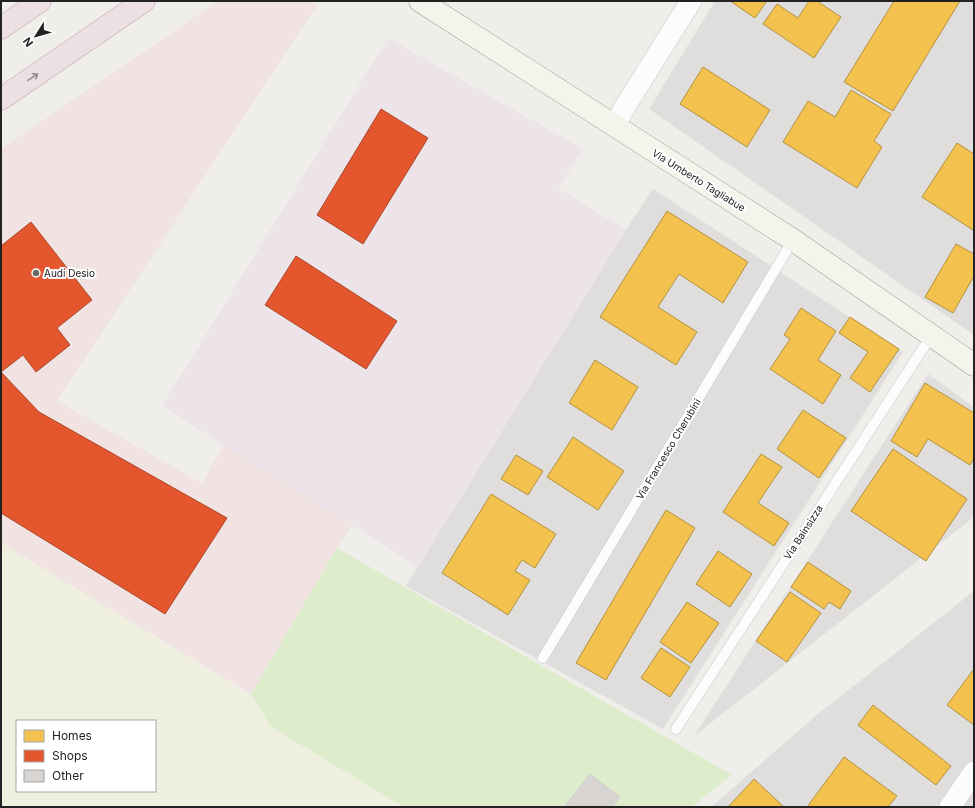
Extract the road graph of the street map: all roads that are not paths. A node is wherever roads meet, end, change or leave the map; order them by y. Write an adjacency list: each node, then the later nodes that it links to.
1 (40, 1): 5 (highway)
2 (144, 1): 6 (highway, one-way to 2)
3 (420, 1): 7 (street, Via Umberto Tagliabue)
4 (691, 1): 7 (street)
5 (1, 28)
6 (1, 99)
7 (614, 125): 8 (street, Via Umberto Tagliabue)
8 (793, 240): 9 (street, Via Umberto Tagliabue); 11 (lane, Via Francesco Cherubini)
9 (931, 336): 10 (street, Via Umberto Tagliabue); 12 (lane, Via Bainsizza)
10 (974, 365)
11 (543, 658)
12 (676, 729)
13 (971, 782): 14 (street)
14 (950, 807)

